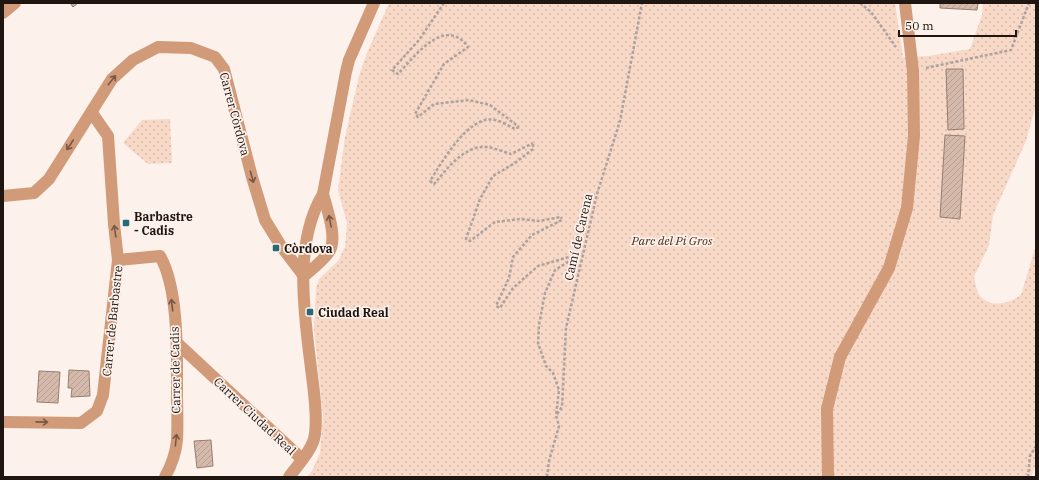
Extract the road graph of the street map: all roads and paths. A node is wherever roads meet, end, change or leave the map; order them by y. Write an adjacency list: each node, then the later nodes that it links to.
1 (15, 3): 8 (street)
2 (374, 3): 12 (street, Carrer Ciudad Real)
3 (444, 3): 17 (path)
4 (642, 3): 17 (path, Camí de Carena)
5 (860, 3): 9 (path)
6 (905, 3): 10 (street)
7 (1029, 3): 10 (path)
8 (3, 13)
9 (898, 50)
10 (913, 71): 24 (street)
11 (92, 113): 13 (street, Carrer Còrdova, one-way to 13); 14 (street, Carrer de Barbastre, one-way to 11); 15 (street, Carrer Còrdova, one-way to 15)
12 (323, 194): 15 (street, Carrer Ciudad Real); 15 (street, Carrer Ciudad Real, one-way to 12)
13 (3, 196)
14 (118, 260): 16 (street, Carrer de Cadis, one-way to 14); 18 (street, Carrer de Barbastre, one-way to 14)
15 (304, 276): 20 (street, Carrer Ciudad Real)
16 (177, 343): 20 (street, Carrer Ciudad Real); 21 (street, Carrer de Cadis, one-way to 16)
17 (556, 415): 23 (path, Camí de Carena)
18 (3, 422)
19 (1036, 446): 25 (path)
20 (302, 459): 22 (street)
21 (165, 477)
22 (289, 477)
23 (547, 477)
24 (828, 477)
25 (1028, 477)

